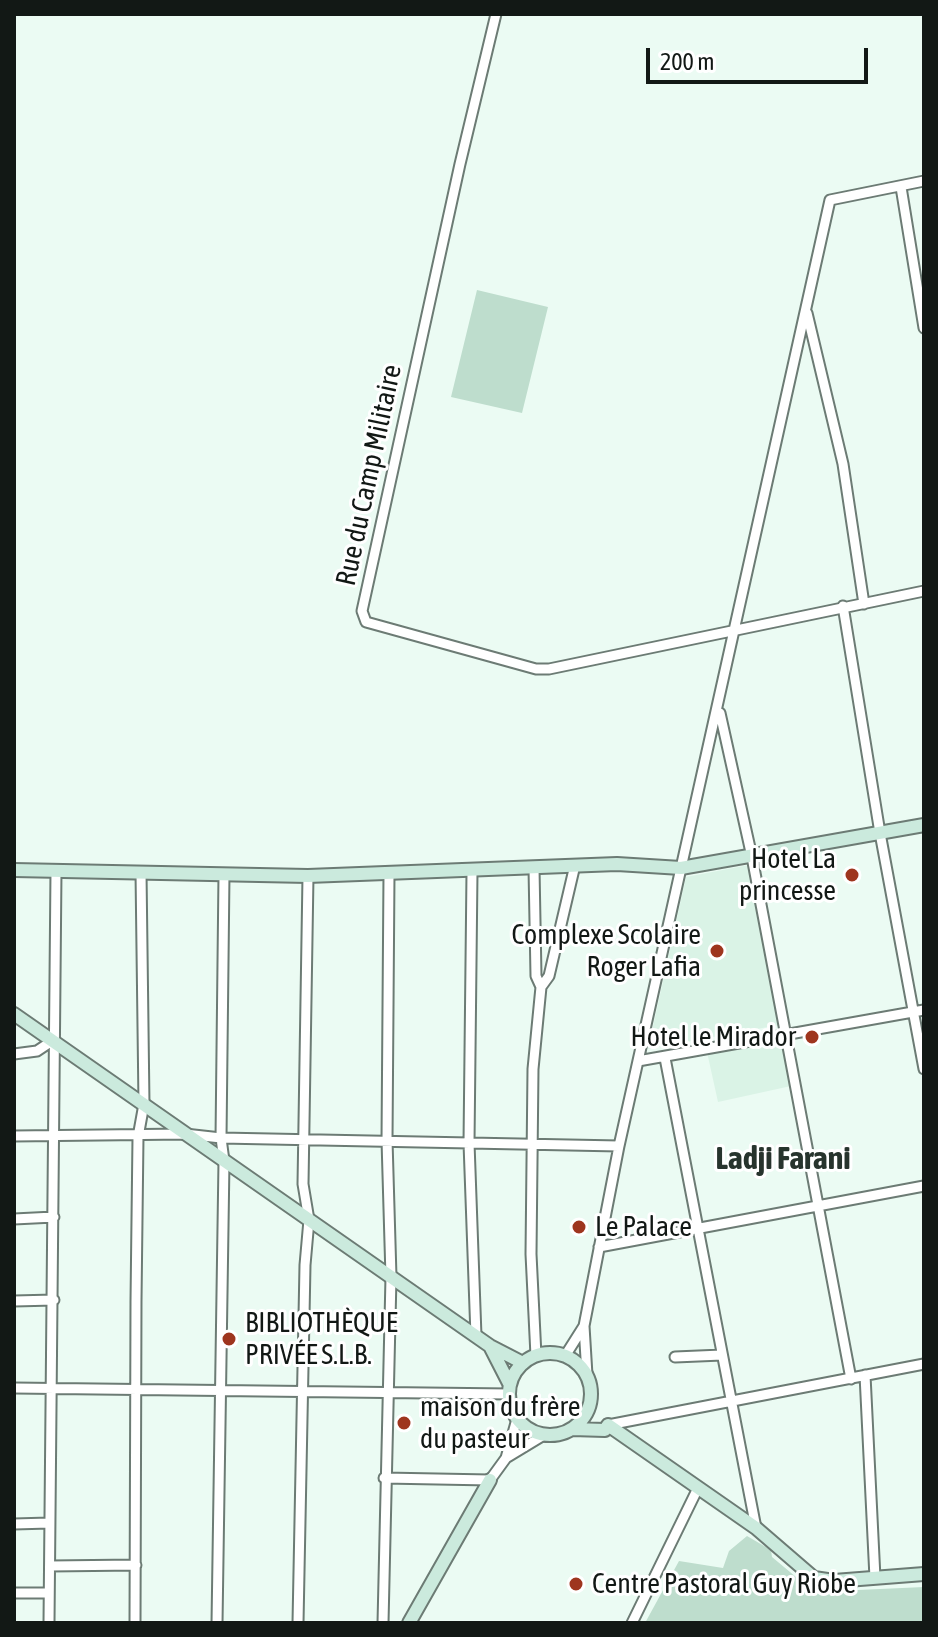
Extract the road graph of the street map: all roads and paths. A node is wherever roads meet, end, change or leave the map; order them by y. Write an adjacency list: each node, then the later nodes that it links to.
1 (496, 14): 9 (street, Rue du Camp Militaire)
2 (924, 181): 3 (street)
3 (901, 187): 4 (street); 5 (street)
4 (806, 310): 7 (street); 9 (street)
5 (924, 328)
6 (924, 591): 7 (street)
7 (864, 604): 8 (street)
8 (843, 606): 9 (street); 12 (street)
9 (735, 628): 10 (street)
10 (719, 709): 13 (street); 16 (street)
11 (924, 825): 12 (street)
12 (880, 833): 13 (street); 25 (street)
13 (752, 857): 16 (street); 27 (street)
14 (575, 865): 15 (street); 16 (street); 24 (street)
15 (534, 868): 20 (street); 24 (street)
16 (681, 868): 31 (street)
17 (14, 870): 18 (street)
18 (56, 871): 19 (street); 28 (street)
19 (141, 872): 21 (street); 33 (street)
20 (472, 872): 22 (street); 41 (street)
21 (224, 874): 23 (street); 38 (street)
22 (389, 874): 23 (street); 40 (street)
23 (308, 876): 39 (street)
24 (541, 987): 42 (street)
25 (919, 1011): 27 (street); 32 (street)
26 (14, 1014): 28 (street)
27 (786, 1034): 30 (street); 46 (street)
28 (53, 1041): 29 (street); 33 (street); 36 (street)
29 (14, 1054)
30 (665, 1058): 31 (street); 50 (street)
31 (638, 1061): 43 (street)
32 (924, 1069)
33 (144, 1104): 34 (street); 37 (street)
34 (185, 1134): 37 (street); 38 (street); 44 (street)
35 (14, 1136): 36 (street)
36 (55, 1136): 37 (street); 47 (street)
37 (138, 1137): 68 (street)
38 (221, 1138): 39 (street); 44 (street)
39 (303, 1139): 40 (street); 49 (street)
40 (387, 1140): 41 (street); 52 (street)
41 (469, 1143): 42 (street); 56 (street)
42 (531, 1143): 43 (street); 59 (street)
43 (619, 1146): 51 (street)
44 (224, 1161): 49 (street); 71 (street)
45 (924, 1186): 46 (street)
46 (818, 1207): 50 (street); 66 (street)
47 (54, 1217): 48 (street); 53 (street)
48 (14, 1219)
49 (309, 1220): 52 (street); 73 (street)
50 (697, 1231): 51 (street); 58 (street)
51 (599, 1247): 55 (street)
52 (391, 1277): 56 (street); 72 (street)
53 (54, 1300): 54 (street); 69 (street)
54 (14, 1301)
55 (584, 1326): 60 (street); 64 (street)
56 (476, 1336): 57 (street)
57 (490, 1346): 62 (street); 70 (street)
58 (722, 1355): 61 (street); 74 (street)
59 (536, 1356): 60 (street); 62 (street)
60 (565, 1356): 64 (street)
61 (675, 1357)
62 (523, 1363): 70 (street)
63 (924, 1364): 65 (street)
64 (587, 1375): 75 (street)
65 (865, 1375): 66 (street); 90 (street)
66 (851, 1379): 74 (street)
67 (14, 1388): 69 (street)
68 (135, 1388): 69 (street); 71 (street); 87 (street)
69 (53, 1389): 84 (street)
70 (509, 1390): 72 (street); 76 (street)
71 (220, 1391): 73 (street); 95 (street)
72 (387, 1393): 73 (street); 81 (street)
73 (303, 1394): 96 (street)
74 (731, 1400): 77 (street); 86 (street)
75 (588, 1410): 77 (street); 78 (street)
76 (517, 1419): 79 (street); 80 (street)
77 (607, 1428): 78 (street); 83 (street)
78 (572, 1429): 79 (street)
79 (544, 1435): 80 (street)
80 (506, 1458): 82 (street)
81 (384, 1478): 82 (street); 97 (street)
82 (490, 1480): 98 (street)
83 (698, 1488): 86 (street); 99 (street)
84 (49, 1523): 85 (street); 88 (street)
85 (14, 1524)
86 (756, 1528): 90 (street)
87 (136, 1565): 88 (street); 94 (street)
88 (50, 1566): 92 (street)
89 (924, 1574): 90 (street)
90 (875, 1578)
91 (14, 1593): 92 (street)
92 (49, 1593): 93 (street)
93 (49, 1623)
94 (135, 1623)
95 (217, 1623)
96 (298, 1623)
97 (383, 1623)
98 (409, 1623)
99 (632, 1623)

